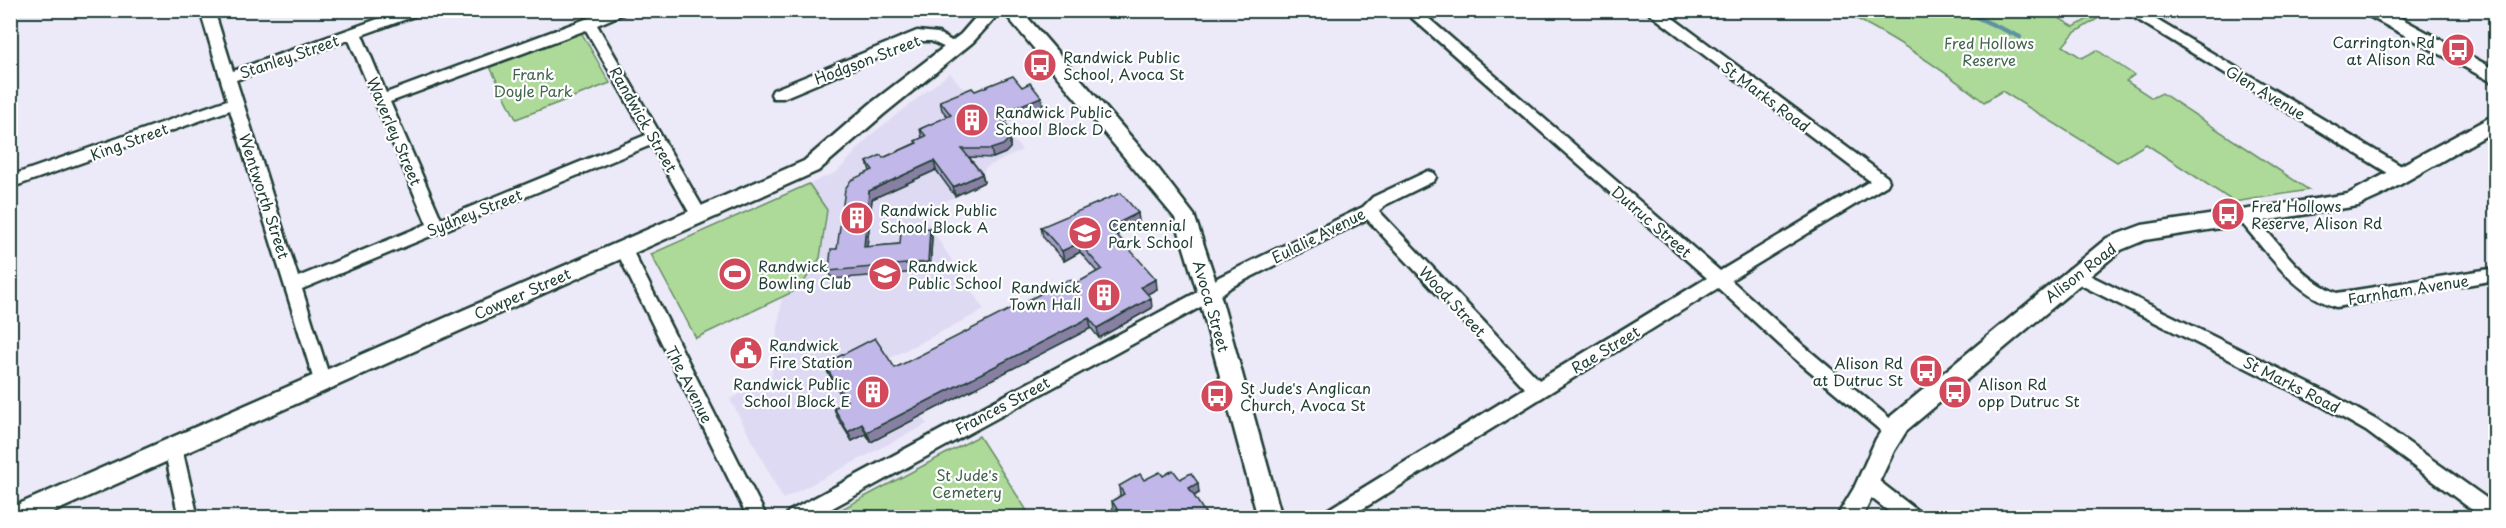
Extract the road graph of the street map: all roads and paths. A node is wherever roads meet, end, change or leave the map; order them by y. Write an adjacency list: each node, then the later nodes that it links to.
1 (207, 10): 15 (street, Wentworth Street)
2 (418, 10): 13 (street, Stanley Street)
3 (624, 10): 10 (street)
4 (993, 10): 12 (main road, Cowper Street)
5 (1011, 10): 11 (main road, Avoca Street)
6 (1410, 10): 33 (street, Dutruc Street)
7 (1652, 10): 25 (street, St Marks Road)
8 (2129, 10): 22 (street, Glen Avenue)
9 (2371, 10): 16 (main road)
10 (589, 23): 18 (street); 21 (street, Randwick Street)
11 (1026, 27): 12 (main road); 35 (main road, Avoca Street)
12 (977, 29): 14 (main road, Cowper Street)
13 (354, 34): 15 (street, Stanley Street); 18 (street, Waverley Street)
14 (956, 48): 17 (street, Hodgson Street); 27 (main road, Cowper Street)
15 (228, 78): 19 (street, Wentworth Street)
16 (2496, 78)
17 (778, 94)
18 (382, 100): 29 (street, Waverley Street)
19 (235, 103): 24 (street, King Street); 34 (street, Wentworth Street)
20 (2496, 121): 22 (main road, Alison Road)
21 (654, 138): 27 (street, Randwick Street); 29 (street, Sydney Street)
22 (2402, 174): 28 (main road, Alison Road)
23 (1428, 177): 26 (street, Eulalie Avenue)
24 (15, 182)
25 (1881, 182): 33 (street, Rae Street)
26 (1369, 211): 35 (street, Eulalie Avenue); 37 (street, Wood Street)
27 (699, 215): 30 (main road, Cowper Street)
28 (2246, 217): 31 (main road, Alison Road); 32 (street, Farnham Avenue)
29 (436, 227): 34 (street, Sydney Street)
30 (623, 248): 36 (main road, Cowper Street); 44 (street, The Avenue)
31 (2075, 274): 38 (main road, Alison Road); 41 (street, St Marks Road)
32 (2496, 274)
33 (1719, 279): 37 (street, Rae Street); 38 (street, Dutruc Street)
34 (293, 286): 36 (street, Wentworth Street)
35 (1209, 294): 45 (street, Frances Street); 46 (main road, Avoca Street)
36 (322, 382): 39 (main road, Cowper Street)
37 (1538, 390): 47 (street, Rae Street)
38 (1893, 431): 40 (main road, Alison Road)
39 (173, 448): 42 (main road, Cowper Street); 43 (street)
40 (1867, 483): 48 (main road, Alison Road); 49 (street)
41 (2496, 516)
42 (13, 518)
43 (189, 518)
44 (758, 518)
45 (795, 518)
46 (1270, 518)
47 (1331, 518)
48 (1848, 518)
49 (1912, 518)

